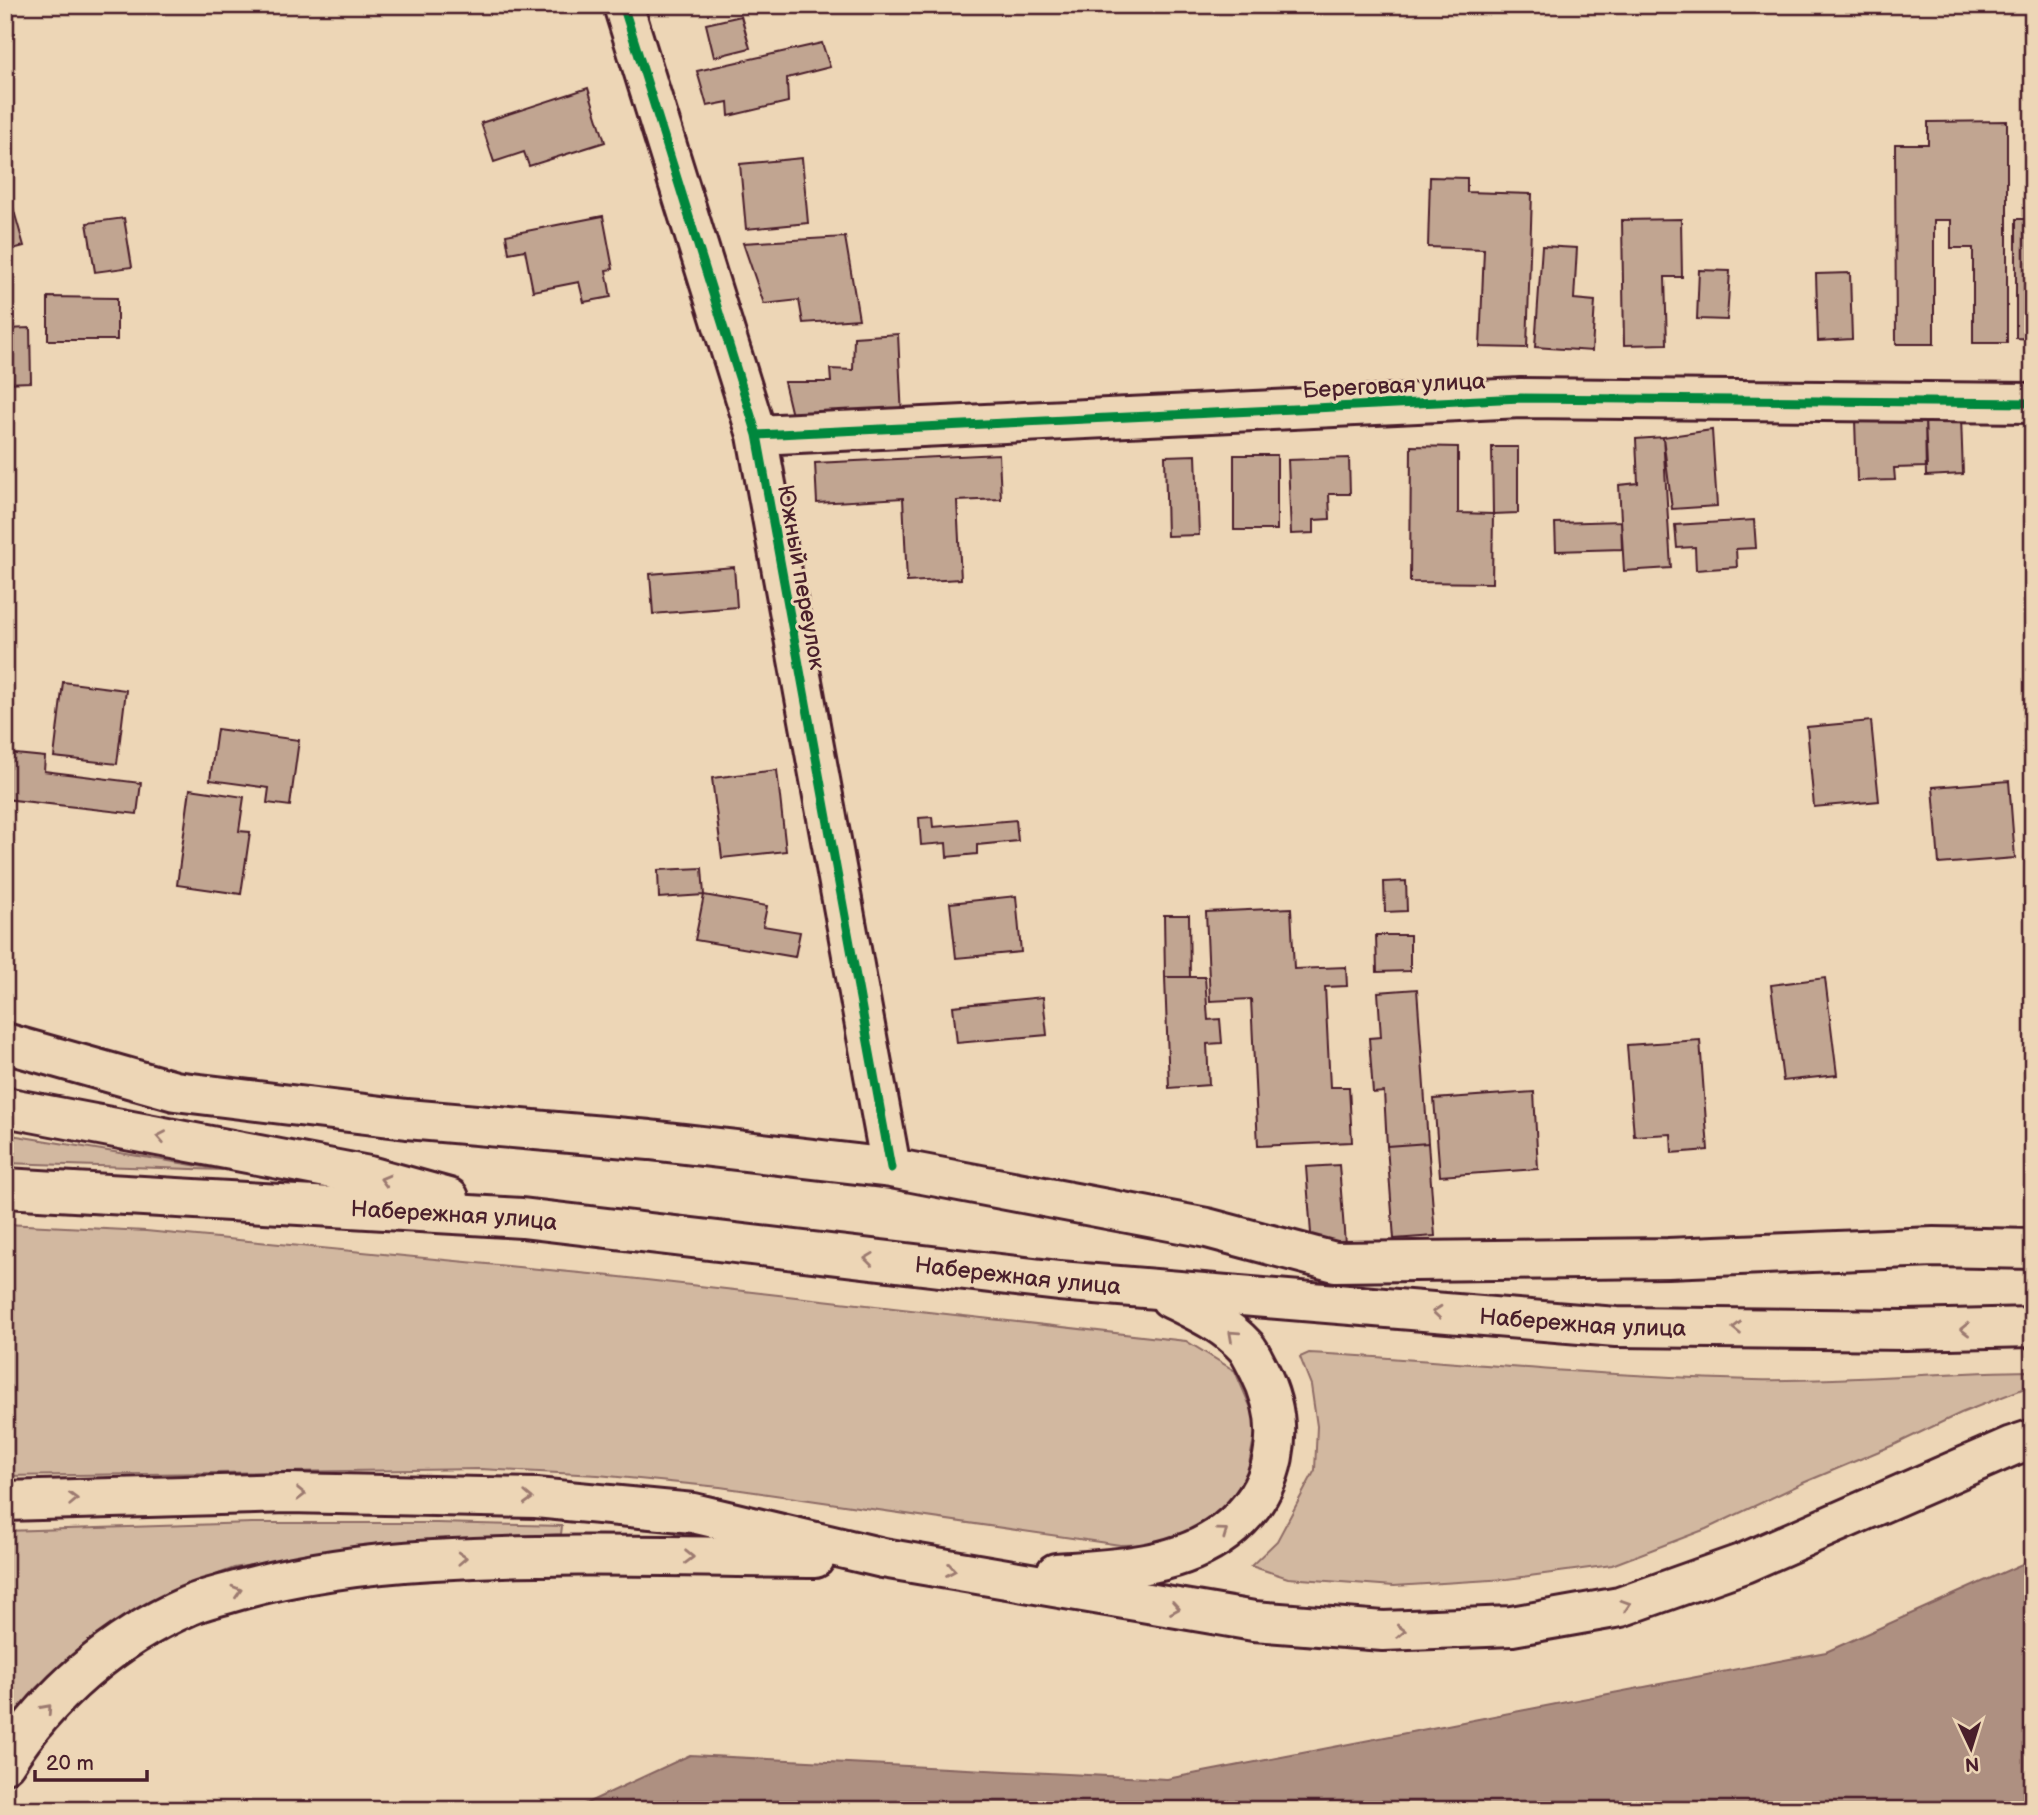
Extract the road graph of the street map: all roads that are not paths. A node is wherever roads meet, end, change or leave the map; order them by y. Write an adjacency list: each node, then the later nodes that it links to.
1 (624, 5): 3 (main road, Южный переулок)
2 (2033, 402): 3 (main road, Береговая улица)
3 (757, 435): 6 (main road, Южный переулок)
4 (5, 1043): 6 (main road)
5 (5, 1107): 8 (main road, one-way to 5)
6 (891, 1168): 9 (main road)
7 (5, 1188): 8 (main road, Набережная улица)
8 (522, 1218): 10 (main road, Набережная улица, one-way to 8)
9 (2033, 1249)
10 (1155, 1290): 11 (main road, Набережная улица, one-way to 10); 15 (main road, one-way to 10)
11 (2033, 1327)
12 (2033, 1439): 15 (main road, one-way to 12)
13 (5, 1501): 14 (main road, one-way to 14)
14 (883, 1558): 15 (main road, one-way to 15); 16 (main road, one-way to 14)
15 (991, 1577)
16 (5, 1763)

